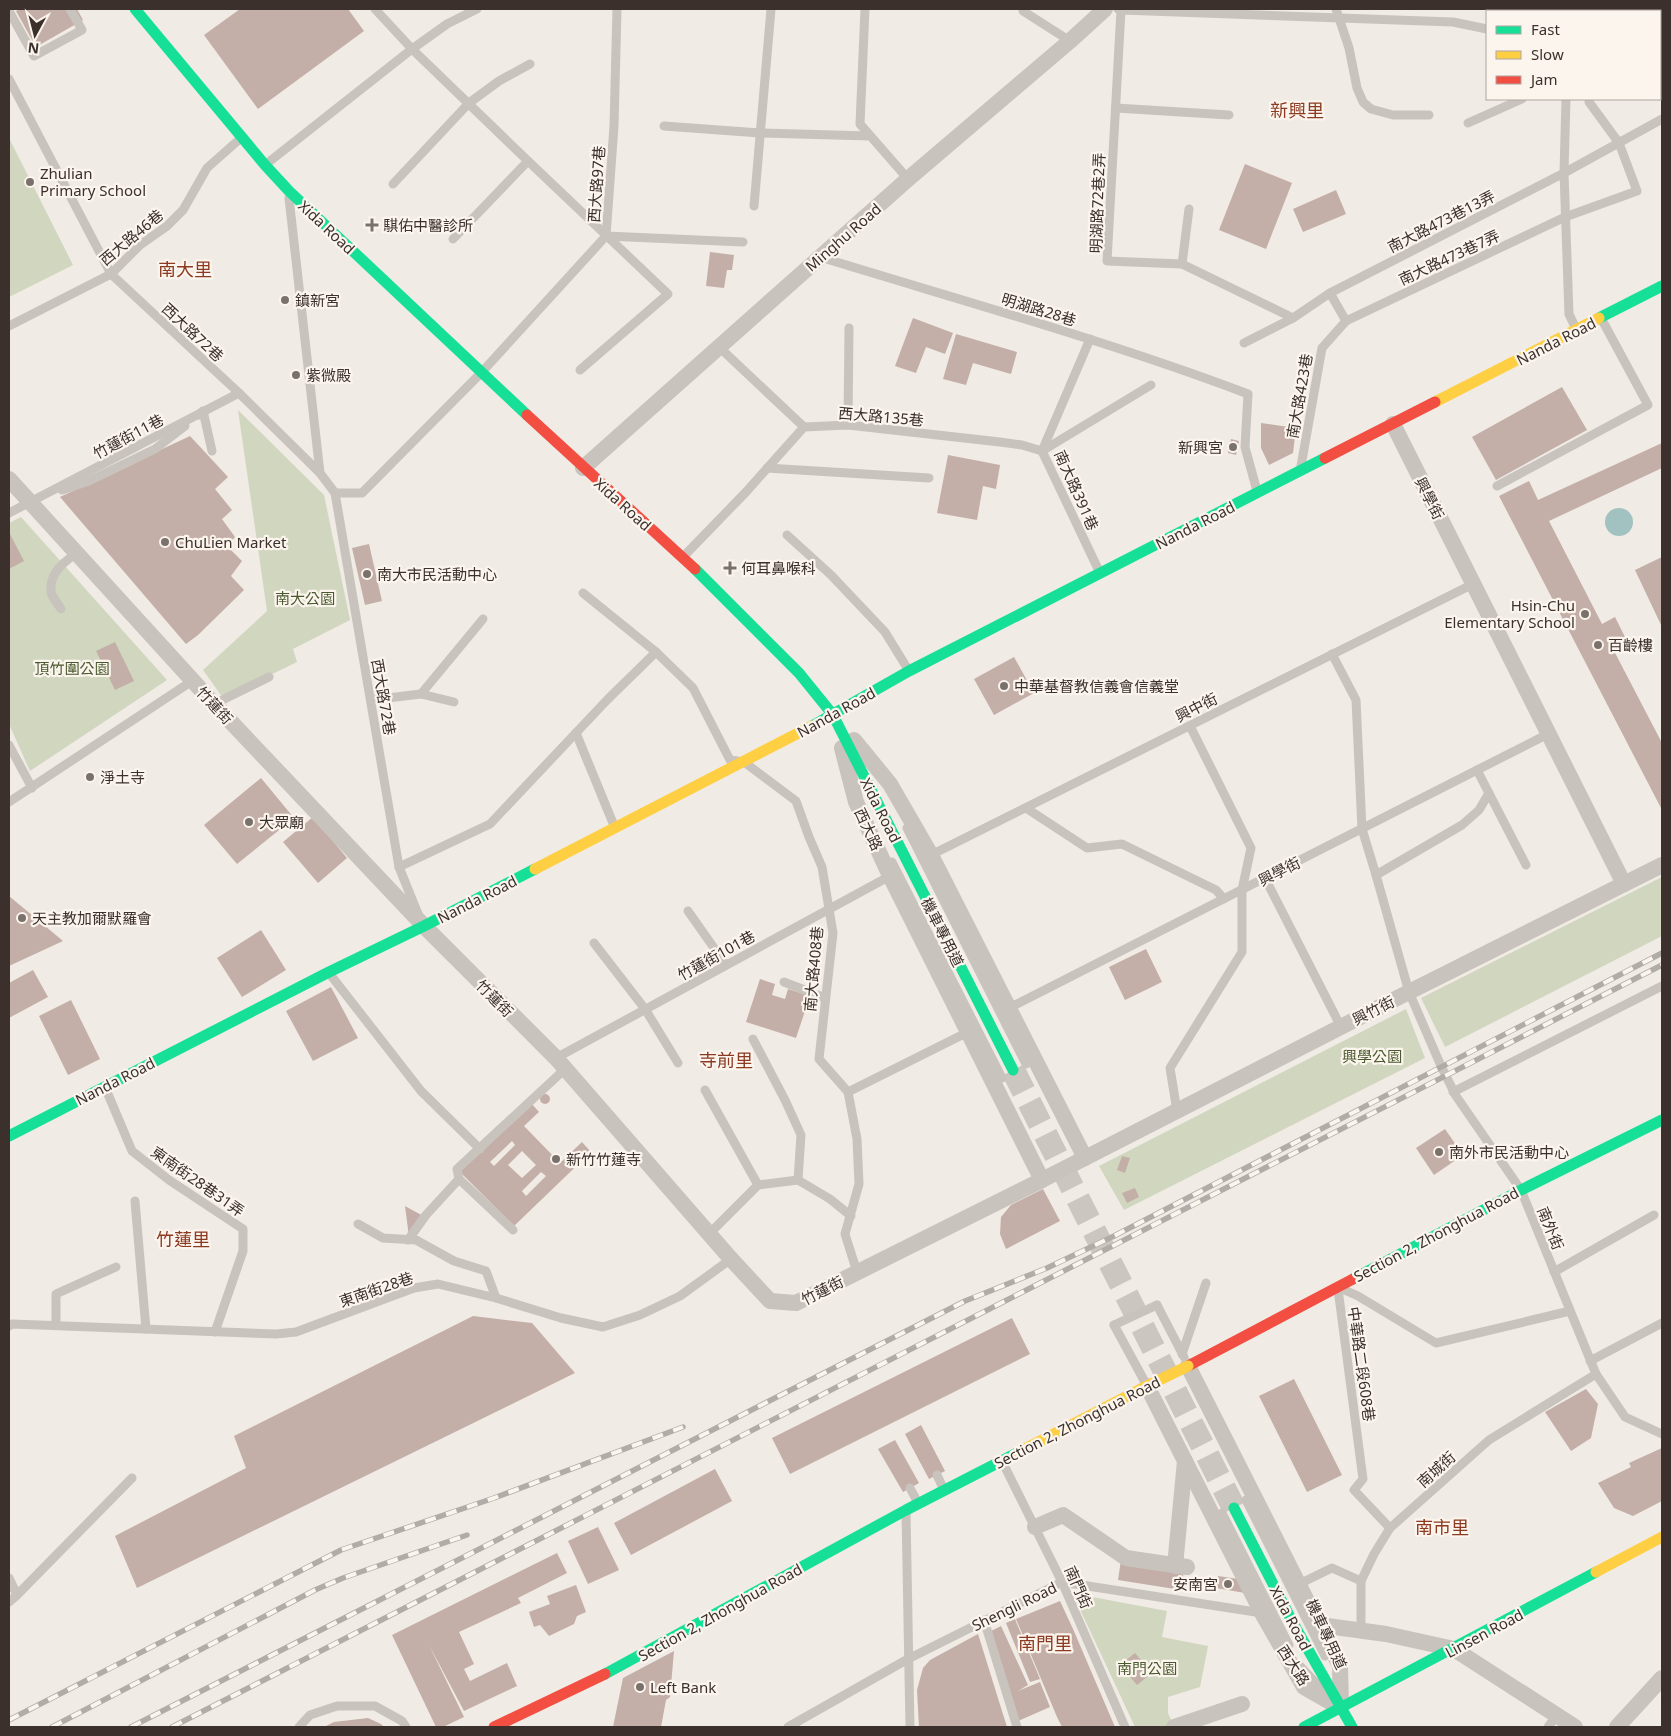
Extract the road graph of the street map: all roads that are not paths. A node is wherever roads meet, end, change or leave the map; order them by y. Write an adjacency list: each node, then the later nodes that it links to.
1 (70, 9): 10 (lane)
2 (135, 9): 30 (street, Xida Road)
3 (375, 9): 15 (lane)
4 (477, 9): 15 (lane)
5 (617, 9): 41 (lane, 西大路97巷)
6 (771, 9): 28 (lane)
7 (865, 9): 29 (lane)
8 (1104, 9): 14 (street, Minghu Road)
9 (1120, 10): 12 (lane); 22 (lane, 明湖路72巷2弄)
10 (9, 11)
11 (1023, 11): 14 (lane)
12 (1338, 13): 13 (lane); 23 (lane)
13 (1486, 29)
14 (1070, 41): 35 (street, Minghu Road)
15 (412, 48): 21 (lane); 33 (lane)
16 (530, 64): 21 (lane)
17 (9, 79): 46 (lane, 西大路72巷)
18 (1520, 100): 26 (lane)
19 (1566, 100): 34 (lane)
20 (1589, 100): 31 (lane)
21 (468, 103): 32 (lane); 36 (lane)
22 (1116, 108): 24 (lane); 45 (lane, 明湖路72巷2弄)
23 (1429, 115)
24 (1229, 116)
25 (1662, 119): 31 (lane, 南大路473巷13弄)
26 (1468, 123)
27 (664, 126): 28 (lane)
28 (760, 134): 29 (lane); 38 (lane)
29 (870, 136): 35 (lane)
30 (242, 137): 33 (street, Xida Road); 46 (lane, 西大路46巷)
31 (1619, 143): 34 (lane, 南大路473巷13弄); 40 (lane, 南大路473巷7弄)
32 (528, 161): 41 (lane); 42 (lane)
33 (265, 165): 37 (street, Xida Road)
34 (1564, 173): 40 (lane); 48 (lane, 南大路473巷13弄)
35 (908, 179): 44 (street, Minghu Road)
36 (393, 184)
37 (288, 191): 59 (street, Xida Road); 71 (lane)
38 (754, 206)
39 (1189, 209): 45 (lane)
40 (1565, 217): 51 (lane, 南大路473巷7弄); 54 (lane)
41 (606, 236): 43 (lane); 58 (lane); 59 (lane, 西大路97巷)
42 (453, 239)
43 (743, 242)
44 (820, 257): 55 (lane, 明湖路28巷); 57 (street, Minghu Road)
45 (1182, 264): 49 (lane)
46 (111, 274): 52 (lane, 西大路46巷); 61 (lane, 西大路72巷)
47 (1662, 286): 50 (street, Nanda Road)
48 (1330, 293): 49 (lane); 51 (lane)
49 (1293, 318): 56 (lane)
50 (1601, 318): 54 (street, Nanda Road); 74 (lane)
51 (1346, 321): 70 (lane, 南大路423巷)
52 (9, 326)
53 (849, 328): 64 (lane)
54 (1577, 330): 63 (street, Nanda Road)
55 (1090, 339): 67 (lane); 76 (lane, 明湖路28巷)
56 (1244, 343)
57 (719, 347): 65 (lane); 68 (street, Minghu Road)
58 (580, 370)
59 (481, 373): 68 (street, Xida Road); 75 (lane, 西大路97巷)
60 (1151, 385): 67 (lane, 南大路391巷)
61 (238, 393): 62 (lane, 竹蓮街11巷); 71 (lane, 西大路72巷)
62 (203, 412): 66 (lane); 77 (lane, 竹蓮街11巷)
63 (1393, 424): 70 (street, Nanda Road); 83 (street, 興學街)
64 (848, 425): 65 (lane, 西大路135巷); 67 (lane, 西大路135巷)
65 (804, 427): 69 (lane)
66 (212, 451)
67 (1042, 451): 82 (lane, 南大路391巷)
68 (583, 468): 81 (street, Xida Road)
69 (767, 468): 72 (lane); 81 (lane)
70 (1300, 471): 76 (street, Nanda Road)
71 (320, 473): 75 (lane, 西大路72巷)
72 (929, 478)
73 (9, 479): 77 (street, 竹蓮街)
74 (1497, 486)
75 (335, 492): 93 (lane, 西大路72巷)
76 (1258, 493): 82 (street, Nanda Road)
77 (29, 502): 78 (lane, 竹蓮街11巷); 80 (street, 竹蓮街)
78 (9, 513)
79 (787, 535): 89 (lane)
80 (76, 554): 85 (lane); 91 (street, 竹蓮街)
81 (683, 557): 96 (street, Xida Road)
82 (1100, 574): 89 (street, Nanda Road)
83 (1473, 584): 88 (lane, 興中街); 99 (street, 興學街)
84 (583, 593): 87 (lane)
85 (61, 609)
86 (483, 619): 92 (lane)
87 (656, 652): 98 (lane); 101 (lane, 南大路408巷)
88 (1332, 654): 97 (lane, 興中街); 110 (lane, 南外街)
89 (909, 671): 96 (street, Nanda Road)
90 (268, 677): 95 (lane)
91 (192, 681): 95 (street, 竹蓮街); 104 (lane)
92 (421, 694): 93 (lane); 94 (lane)
93 (371, 700): 114 (lane, 西大路72巷)
94 (454, 702)
95 (214, 704): 123 (street, 竹蓮街)
96 (833, 715): 101 (street, Nanda Road); 103 (street); 107 (street, 西大路); 139 (street, Xida Road)
97 (1190, 726): 108 (lane, 興中街); 119 (lane)
98 (576, 733): 109 (lane); 114 (lane)
99 (1548, 734): 102 (lane, 興學街); 118 (street, 興學街)
100 (9, 745): 104 (lane)
101 (744, 762): 109 (street, Nanda Road); 121 (lane, 南大路408巷)
102 (1478, 770): 105 (lane); 110 (lane, 興學街)
103 (890, 784): 111 (street); 138 (lane, 機車專用道)
104 (32, 788): 106 (lane)
105 (1489, 793): 112 (lane); 115 (lane)
106 (9, 802)
107 (856, 802): 116 (street, 西大路); 140 (lane, 機車專用道)
108 (1026, 808): 111 (lane, 興中街); 120 (lane)
109 (616, 828): 123 (street, Nanda Road)
110 (1362, 829): 115 (lane, 南外街); 117 (lane, 興學街)
111 (931, 855): 131 (street)
112 (1526, 865)
113 (1662, 865): 118 (street, 興竹街)
114 (399, 867): 123 (lane, 西大路72巷)
115 (1376, 875): 129 (lane, 南外街)
116 (890, 876): 121 (lane, 竹蓮街101巷); 134 (street, 西大路)
117 (1265, 878): 119 (lane, 興學街); 133 (lane)
118 (1624, 884): 129 (street, 興竹街)
119 (1242, 890): 120 (lane, 興學街); 145 (lane)
120 (1224, 899): 131 (lane, 興學街)
121 (828, 909): 125 (lane, 竹蓮街101巷); 130 (lane, 南大路408巷)
122 (688, 911): 125 (lane)
123 (424, 926): 126 (street, Nanda Road); 136 (street, 竹蓮街)
124 (594, 943): 132 (lane)
125 (726, 965): 132 (lane, 竹蓮街101巷)
126 (329, 972): 141 (street, Nanda Road); 148 (lane)
127 (784, 982): 130 (lane)
128 (1662, 986): 144 (lane)
129 (1410, 992): 133 (street, 興竹街); 144 (lane, 南外街)
130 (825, 998): 143 (lane, 南大路408巷)
131 (1010, 1008): 149 (street)
132 (645, 1009): 136 (lane, 竹蓮街101巷); 137 (lane)
133 (1341, 1027): 145 (street, 興竹街)
134 (968, 1032): 143 (lane); 152 (street, 西大路)
135 (753, 1039): 151 (lane)
136 (560, 1063): 148 (lane, 竹蓮街101巷); 160 (street, 竹蓮街)
137 (678, 1063)
138 (1026, 1064)
139 (1013, 1070)
140 (1002, 1078)
141 (105, 1087): 147 (street, Nanda Road); 173 (lane, 東南街28巷31弄)
142 (705, 1090): 153 (lane)
143 (848, 1092): 157 (lane)
144 (1453, 1092): 154 (lane, 南外街)
145 (1177, 1111): 149 (street, 興竹街)
146 (1662, 1120): 154 (street, Section 2, Zhonghua Road)
147 (9, 1136)
148 (480, 1149): 150 (lane, 竹蓮街101巷)
149 (1086, 1158): 152 (street, 竹蓮街, bridge)
150 (459, 1179): 159 (lane); 161 (lane)
151 (798, 1180): 153 (lane); 157 (lane)
152 (1042, 1180): 164 (street, 竹蓮街)
153 (758, 1185): 160 (lane)
154 (1521, 1190): 165 (lane, 南外街); 174 (street, Section 2, Zhonghua Road)
155 (135, 1201): 172 (lane)
156 (1654, 1215): 165 (lane)
157 (851, 1216): 164 (lane)
158 (358, 1224): 161 (lane)
159 (513, 1230)
160 (710, 1233): 162 (street, 竹蓮街)
161 (408, 1240): 167 (lane)
162 (731, 1259): 164 (street, 竹蓮街); 167 (lane, 東南街28巷)
163 (116, 1266): 170 (lane)
164 (857, 1272)
165 (1554, 1272): 168 (lane, 南外街)
166 (1206, 1283): 174 (lane)
167 (496, 1298): 173 (lane, 東南街28巷)
168 (1570, 1311): 175 (lane, 南外街); 191 (lane, 中華路二段608巷)
169 (1662, 1323): 175 (lane)
170 (56, 1325): 171 (lane, 東南街28巷); 172 (lane, 東南街28巷)
171 (9, 1326)
172 (146, 1329): 173 (lane, 東南街28巷)
173 (215, 1332)
174 (1185, 1360): 177 (street, Section 2, Zhonghua Road, bridge); 177 (lane, 西大路, bridge); 196 (street)
175 (1590, 1361): 176 (lane, 南外街)
176 (1596, 1374): 178 (lane, 南外街); 191 (lane, 南城街)
177 (1147, 1386): 179 (street, Section 2, Zhonghua Road); 180 (street, 西大路)
178 (1662, 1434)
179 (1002, 1460): 184 (street, Section 2, Zhonghua Road); 190 (lane, 南門街)
180 (1185, 1461): 190 (street); 199 (street, 西大路)
181 (937, 1475): 184 (lane)
182 (132, 1478): 197 (lane)
183 (910, 1488): 186 (lane)
184 (944, 1490): 186 (street, Section 2, Zhonghua Road)
185 (1246, 1500): 207 (lane, 機車專用道)
186 (918, 1504): 188 (street, Section 2, Zhonghua Road)
187 (1234, 1508): 207 (street, Xida Road)
188 (906, 1510): 204 (lane); 208 (street, Section 2, Zhonghua Road)
189 (1222, 1513): 207 (lane, 機車專用道)
190 (1035, 1527): 195 (lane, 南門街)
191 (1390, 1528): 194 (lane, 南城街)
192 (1662, 1537): 203 (street, Linsen Road)
193 (9, 1578): 197 (lane)
194 (1361, 1581): 196 (lane); 202 (lane, 南城街)
195 (1062, 1582): 199 (lane, Shengli Road); 200 (lane, Shengli Road); 217 (lane, 南門街)
196 (1299, 1584): 201 (street)
197 (17, 1595): 198 (lane)
198 (9, 1602)
199 (1262, 1613): 207 (street, 西大路)
200 (984, 1620): 204 (lane, Shengli Road); 216 (lane)
201 (1320, 1625): 202 (street); 207 (street)
202 (1360, 1631): 203 (street)
203 (1454, 1649): 207 (street, Linsen Road); 209 (street)
204 (908, 1659): 214 (lane, Shengli Road); 215 (lane)
205 (1662, 1678): 222 (street)
206 (1242, 1704): 218 (street)
207 (1341, 1708): 219 (street, Linsen Road); 220 (street, Xida Road)
208 (525, 1711): 212 (street, Section 2, Zhonghua Road); 213 (street)
209 (1553, 1721): 221 (street)
210 (299, 1727): 211 (lane)
211 (406, 1727)
212 (494, 1727)
213 (519, 1727)
214 (788, 1727)
215 (910, 1727)
216 (1017, 1727)
217 (1125, 1727)
218 (1174, 1727)
219 (1304, 1727)
220 (1352, 1727)
221 (1575, 1727)
222 (1617, 1727)

